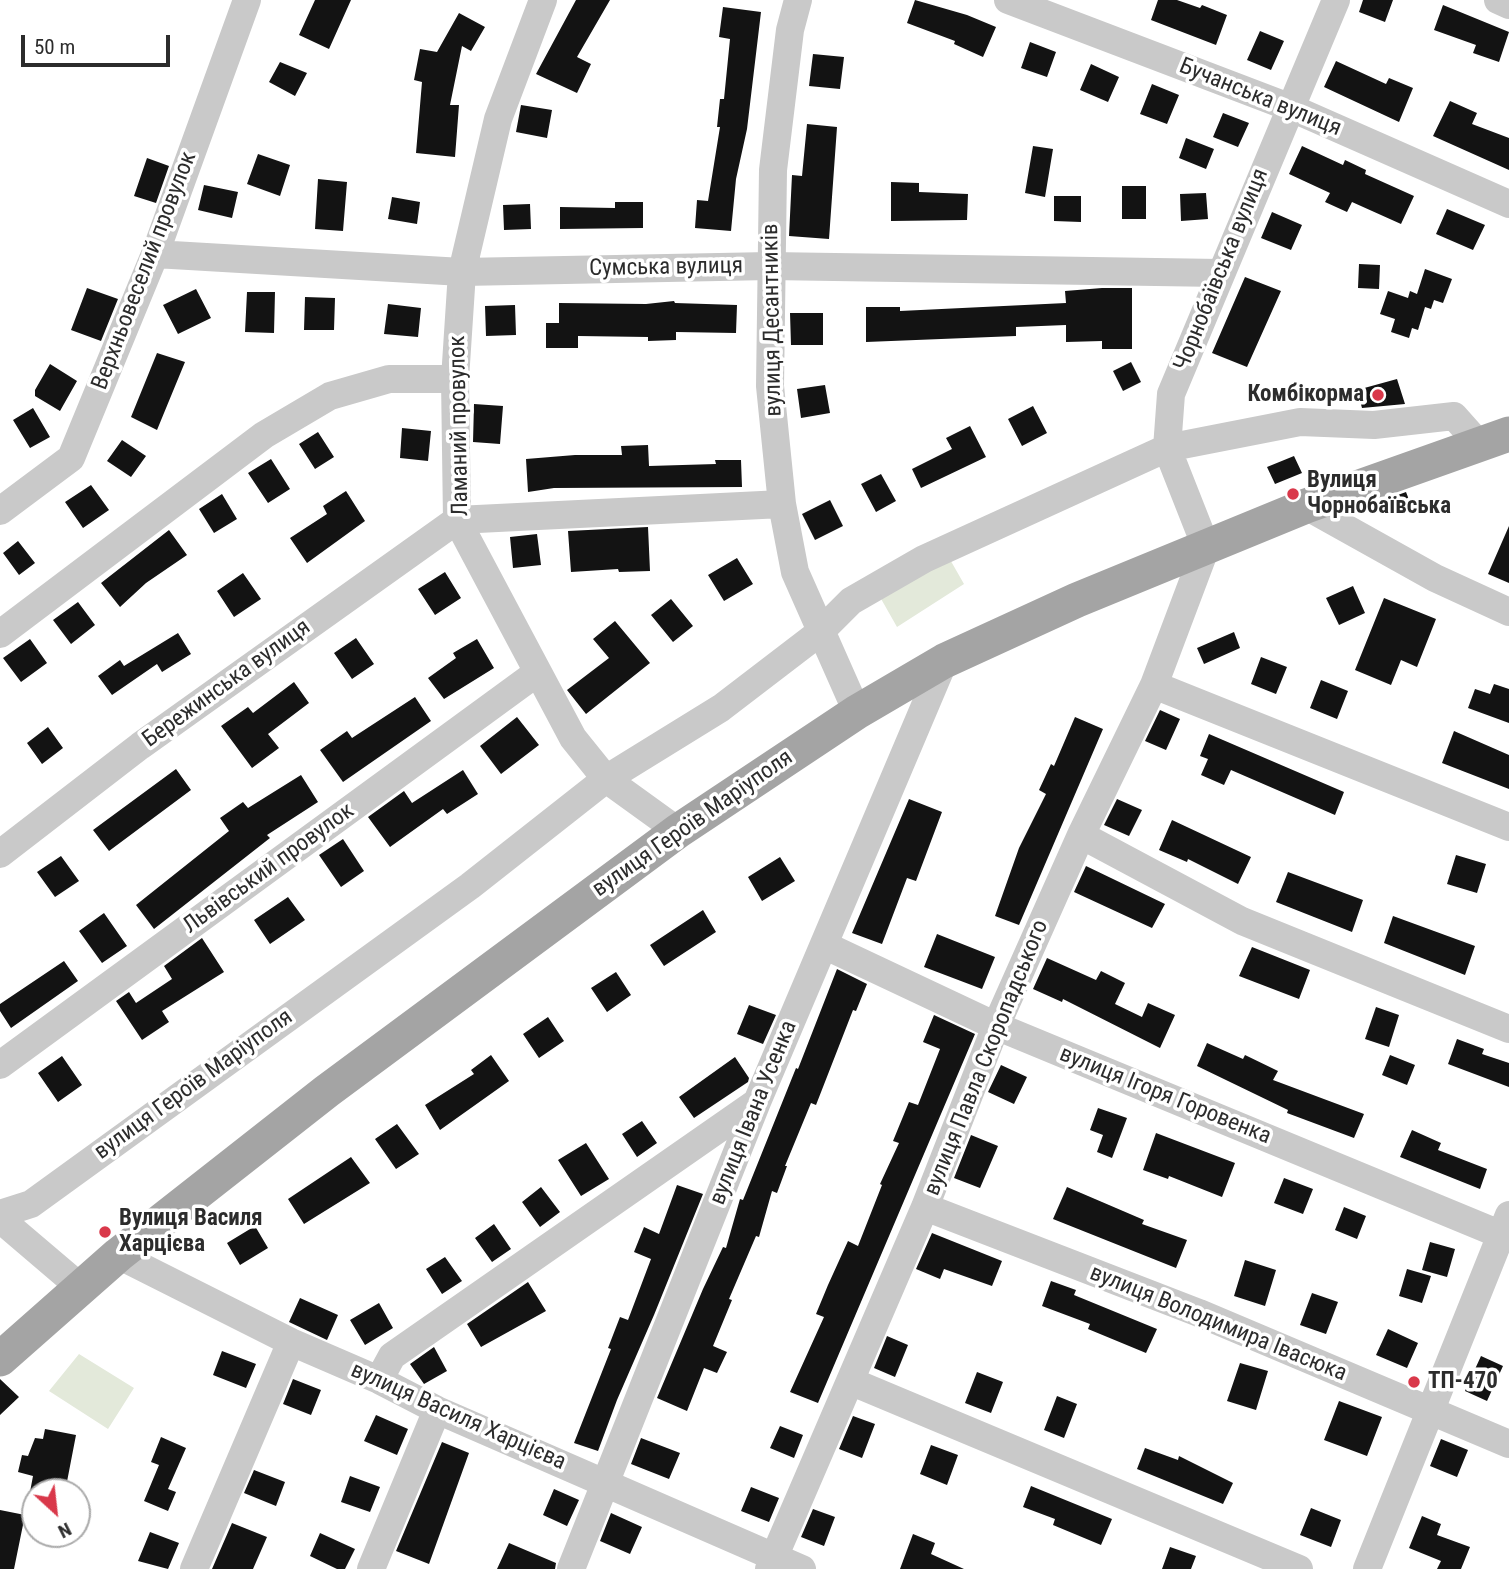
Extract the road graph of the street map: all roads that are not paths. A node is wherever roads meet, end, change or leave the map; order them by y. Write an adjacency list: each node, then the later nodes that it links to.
1 (247, 0): 10 (street, Верхньовеселий провулок)
2 (543, 0): 12 (street, Ламаний провулок)
3 (797, 0): 11 (street, вулиця Десантників)
4 (1008, 0): 8 (street, Бучанська вулиця)
5 (1336, 0): 8 (street, Чорнобаївська вулиця)
6 (1498, 0): 7 (street)
7 (1509, 5)
8 (1289, 107): 9 (street, Бучанська вулиця); 13 (street, Чорнобаївська вулиця)
9 (1509, 204)
10 (155, 254): 12 (street, Сумська вулиця); 19 (street, Верхньовеселий провулок)
11 (770, 266): 12 (street, Сумська вулиця); 13 (street, Сумська вулиця); 17 (street, вулиця Десантників)
12 (462, 272): 14 (street, Ламаний провулок)
13 (1220, 273): 16 (street, Чорнобаївська вулиця)
14 (455, 379): 20 (street, Ламаний провулок); 24 (street)
15 (1494, 438): 16 (street, вулиця Героїв Маріуполя); 18 (main road, вулиця Героїв Маріуполя)
16 (1167, 448): 21 (street, Чорнобаївська вулиця); 23 (street, вулиця Героїв Маріуполя)
17 (782, 504): 20 (street); 23 (street, вулиця Десантників)
18 (1306, 506): 21 (main road, вулиця Героїв Маріуполя); 22 (street)
19 (0, 510)
20 (457, 520): 26 (street, Ламаний провулок); 33 (street, Бережинська вулиця)
21 (1206, 547): 25 (main road, вулиця Героїв Маріуполя); 27 (street, вулиця Павла Скоропадського)
22 (1509, 612)
23 (819, 633): 28 (street, вулиця Десантників); 29 (street, вулиця Героїв Маріуполя)
24 (0, 634)
25 (944, 660): 28 (main road, вулиця Героїв Маріуполя); 34 (street, вулиця Івана Усенка)
26 (538, 672): 29 (street, Ламаний провулок); 37 (street, Львівський провулок)
27 (1154, 685): 30 (street); 32 (street, вулиця Павла Скоропадського)
28 (857, 712): 31 (main road, вулиця Героїв Маріуполя)
29 (606, 779): 31 (street, Ламаний провулок); 40 (street, вулиця Героїв Маріуполя)
30 (1509, 827)
31 (678, 831): 42 (main road, вулиця Героїв Маріуполя)
32 (1081, 835): 35 (street, вулиця Павла Скоропадського); 36 (street)
33 (0, 854)
34 (824, 945): 35 (street, вулиця Ігоря Горовенка); 38 (street, вулиця Івана Усенка)
35 (996, 1026): 39 (street, вулиця Павла Скоропадського); 41 (street, вулиця Ігоря Горовенка)
36 (1509, 1029)
37 (0, 1065)
38 (757, 1102): 46 (street); 51 (street, вулиця Івана Усенка)
39 (926, 1207): 47 (street, вулиця Павла Скоропадського); 49 (street, вулиця Володимира Івасюка)
40 (0, 1217): 43 (street)
41 (1506, 1229): 49 (street)
42 (118, 1255): 43 (main road, вулиця Героїв Маріуполя); 44 (street, вулиця Василя Харцієва)
43 (80, 1287): 45 (main road, вулиця Героїв Маріуполя)
44 (291, 1342): 46 (street, вулиця Василя Харцієва); 53 (street)
45 (0, 1359)
46 (379, 1380): 48 (street, вулиця Василя Харцієва)
47 (850, 1381): 52 (street, вулиця Павла Скоропадського); 57 (street)
48 (437, 1410): 51 (street, вулиця Василя Харцієва); 54 (street)
49 (1429, 1413): 50 (street, вулиця Володимира Івасюка); 58 (street)
50 (1509, 1444)
51 (607, 1483): 52 (street, вулиця Василя Харцієва); 55 (street, вулиця Івана Усенка)
52 (771, 1563): 56 (street, вулиця Василя Харцієва)
53 (194, 1569)
54 (371, 1569)
55 (571, 1569)
56 (802, 1569)
57 (1299, 1569)
58 (1367, 1569)

